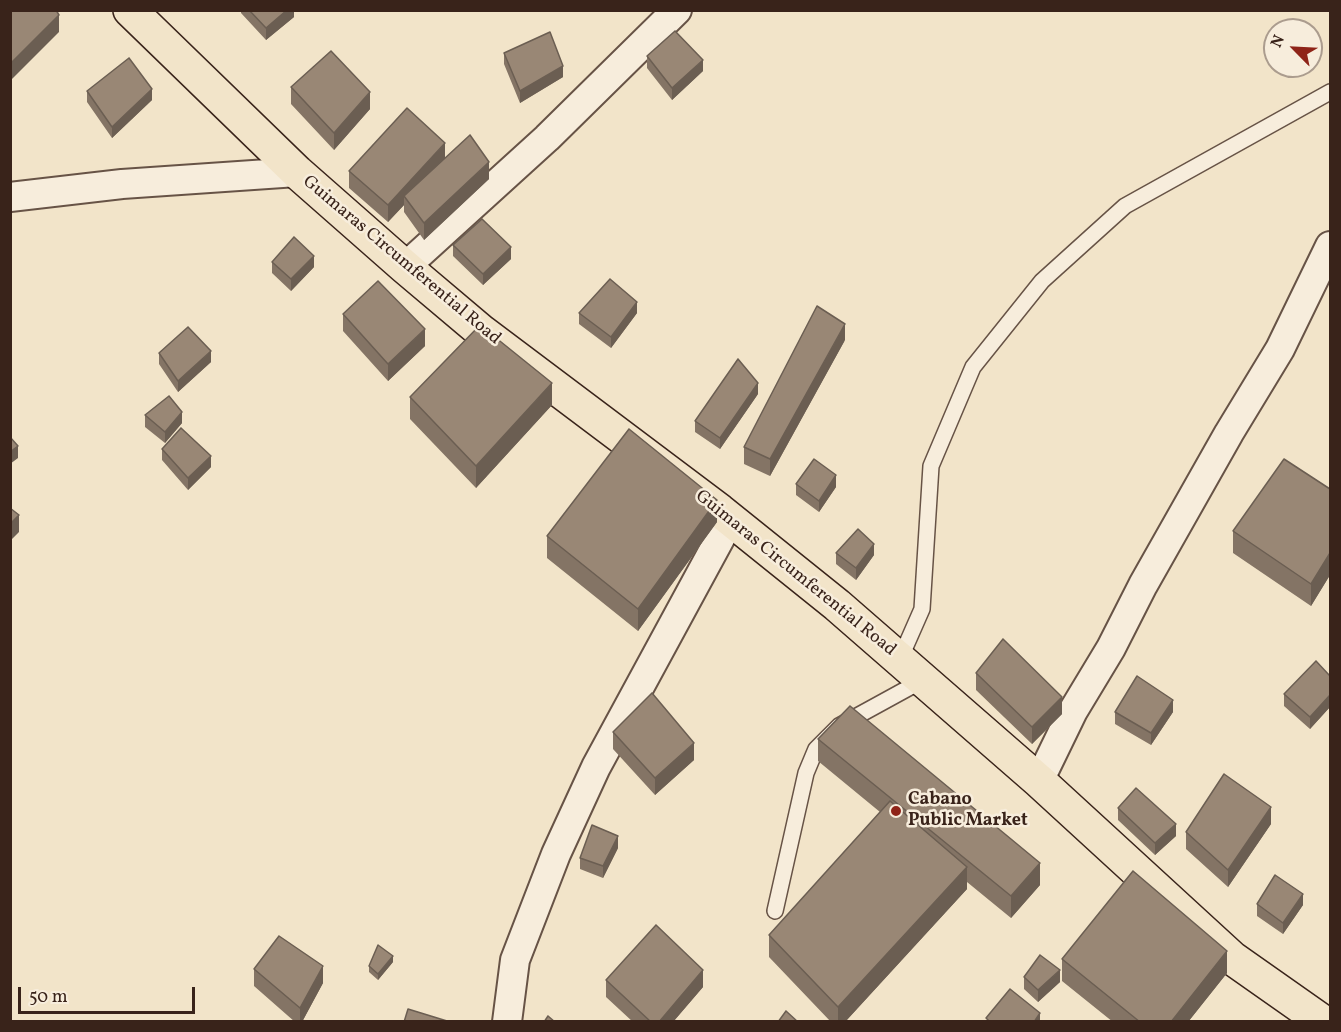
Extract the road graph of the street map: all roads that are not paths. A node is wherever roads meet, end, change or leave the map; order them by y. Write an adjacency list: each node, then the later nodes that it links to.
1 (130, 10): 4 (main road, Guimaras Circumferential Road)
2 (677, 10): 7 (street)
3 (1330, 92): 9 (lane)
4 (297, 172): 5 (street); 7 (main road, Guimaras Circumferential Road)
5 (10, 197)
6 (1330, 246): 10 (street)
7 (405, 267): 8 (main road, Guimaras Circumferential Road)
8 (730, 520): 9 (main road, Guimaras Circumferential Road); 12 (street)
9 (912, 670): 10 (main road, Guimaras Circumferential Road); 11 (lane)
10 (1039, 781): 13 (main road, Guimaras Circumferential Road)
11 (775, 911)
12 (507, 1022)
13 (1323, 1022)

